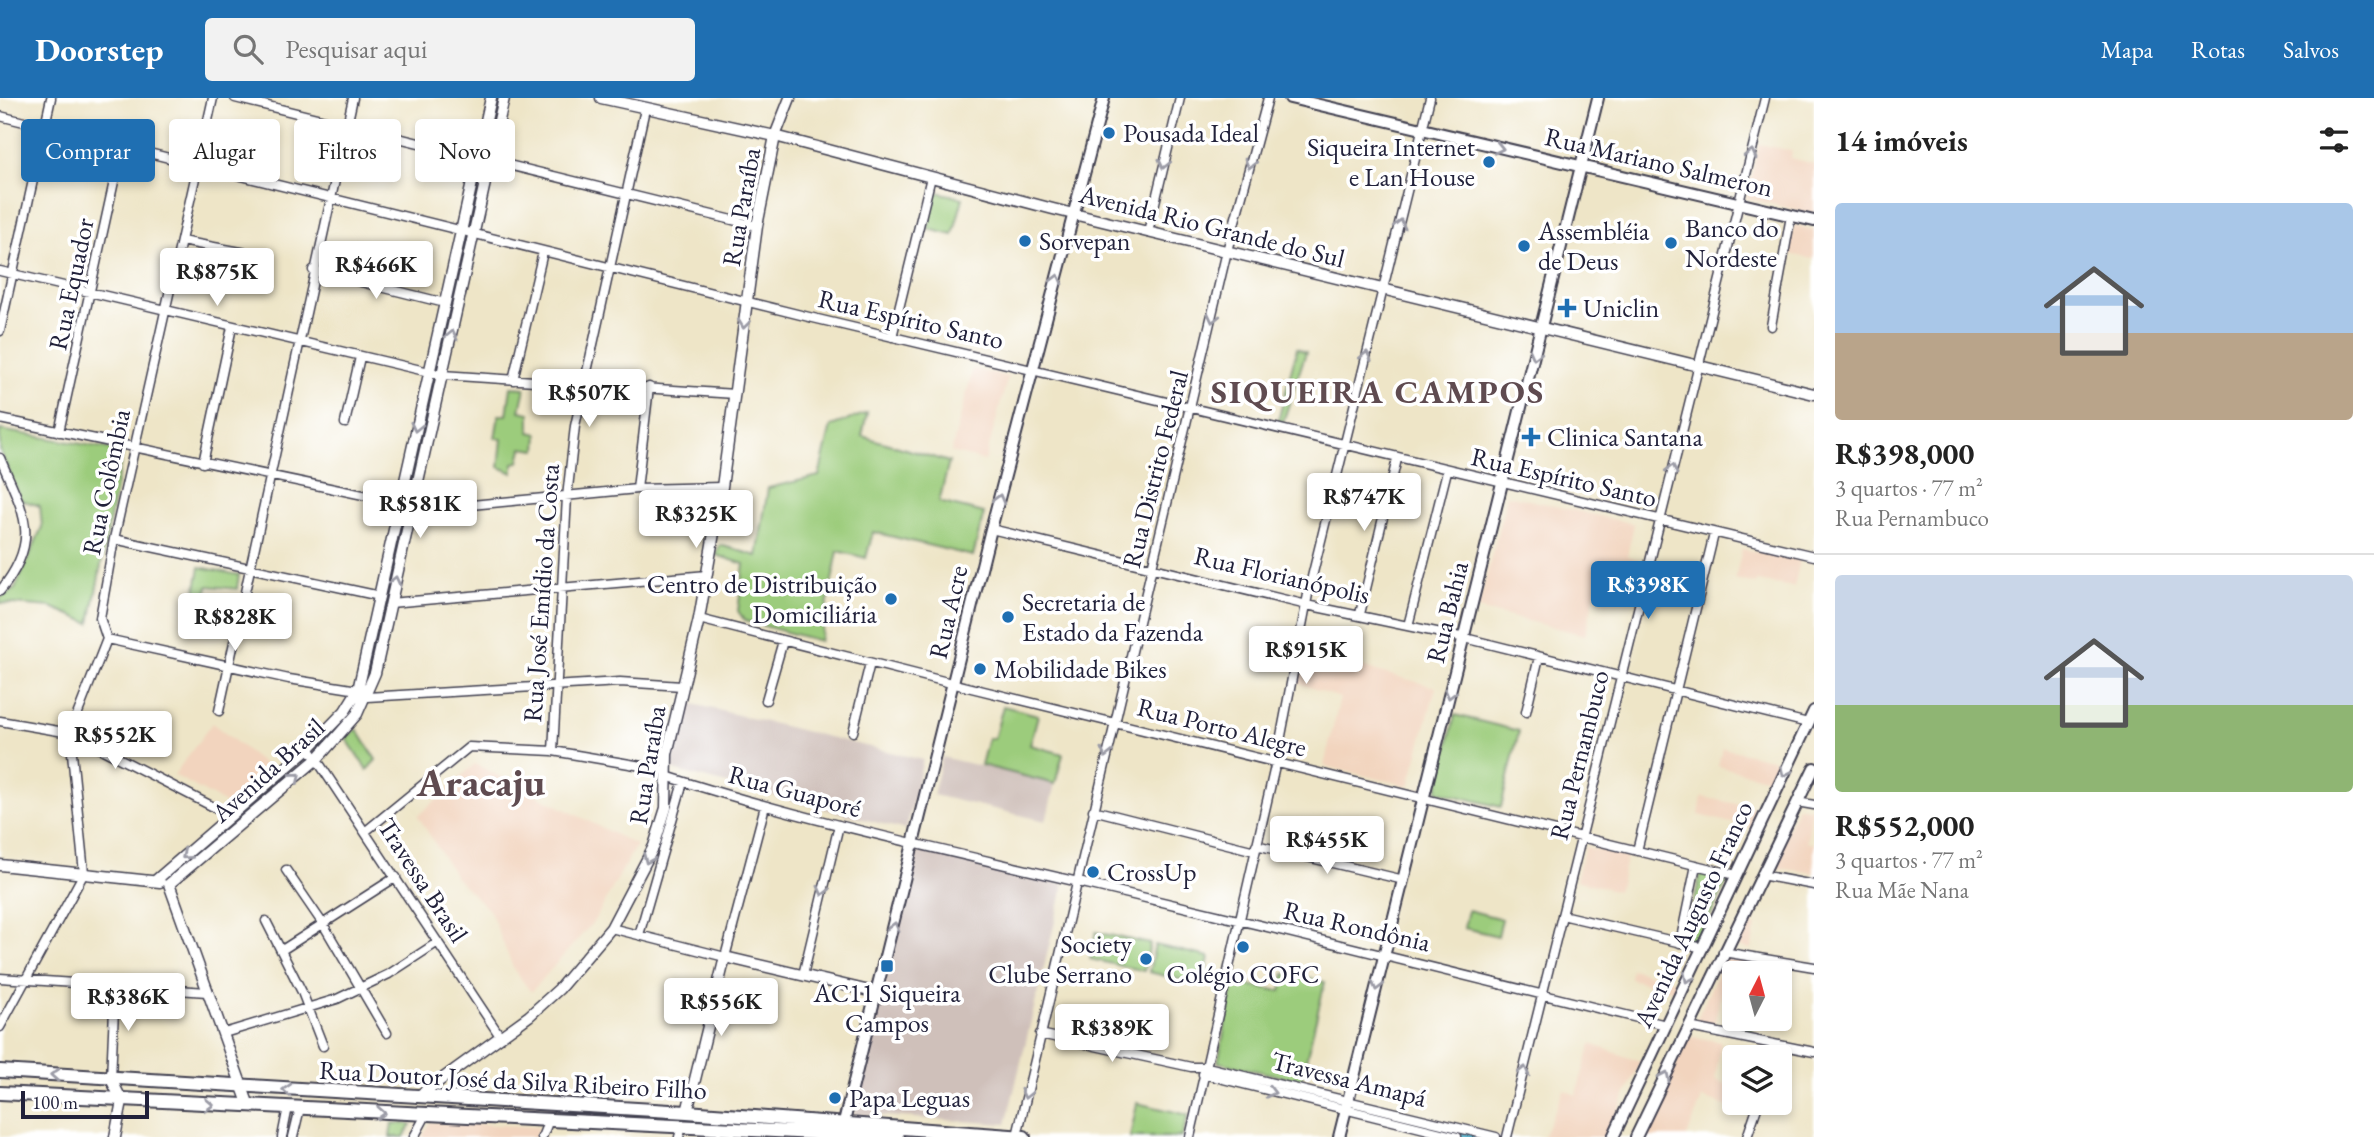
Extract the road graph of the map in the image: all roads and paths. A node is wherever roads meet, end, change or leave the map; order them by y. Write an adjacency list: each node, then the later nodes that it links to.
1 (51, 98): 18 (street)
2 (213, 98): 19 (street, Rua Colômbia)
3 (234, 98): 20 (street)
4 (353, 98): 21 (street)
5 (491, 98): 22 (street, Avenida Brasil)
6 (504, 98): 23 (street, Avenida Brasil)
7 (601, 98): 16 (street, Avenida Rio Grande do Sul)
8 (790, 98): 26 (street, Rua Paraíba)
9 (1104, 98): 40 (main road, Rua Acre)
10 (1180, 98): 45 (street, one-way to 45)
11 (1268, 98): 48 (street, Rua Distrito Federal, one-way to 48)
12 (1290, 98): 25 (main road, Rua Mariano Salmeron)
13 (1430, 98): 25 (street)
14 (1598, 98): 27 (main road, Rua Bahia)
15 (1765, 98): 39 (street, Rua Pernambuco, one-way to 15)
16 (645, 109): 26 (street, Avenida Rio Grande do Sul); 37 (street, Rua José Emídio da Costa)
17 (0, 116): 24 (street, Rua Espírito Santo)
18 (45, 119)
19 (208, 119)
20 (316, 119)
21 (349, 119)
22 (486, 119)
23 (499, 119)
24 (21, 121)
25 (1422, 130): 27 (main road, Rua Mariano Salmeron, one-way to 27); 55 (street, one-way to 25)
26 (775, 136): 29 (street, Avenida Rio Grande do Sul); 43 (street, Rua Paraíba)
27 (1582, 167): 39 (main road, Rua Mariano Salmeron); 62 (main road, Rua Bahia)
28 (515, 168): 37 (street)
29 (931, 177): 40 (street, Avenida Rio Grande do Sul); 64 (street)
30 (31, 182): 54 (street)
31 (114, 182): 56 (street, Rua Equador)
32 (194, 182): 47 (street, Rua Colômbia)
33 (265, 182): 38 (street, Rua Espírito Santo)
34 (333, 182): 38 (street)
35 (472, 182): 44 (street, Avenida Brasil)
36 (486, 182): 46 (street, Avenida Brasil)
37 (626, 194): 43 (street); 51 (street, Rua José Emídio da Costa)
38 (329, 198): 44 (street, Rua Espírito Santo); 52 (street)
39 (1739, 204): 41 (main road, Rua Mariano Salmeron); 67 (street, Rua Pernambuco)
40 (1074, 213): 45 (street, Avenida Rio Grande do Sul); 68 (main road, Rua Acre, one-way to 40)
41 (1791, 216): 42 (main road, Rua Mariano Salmeron); 60 (street)
42 (1814, 221)
43 (757, 226): 57 (street, Rua Paraíba)
44 (461, 232): 46 (street, Rua Espírito Santo); 58 (street, Avenida Brasil)
45 (1148, 232): 48 (street, Avenida Rio Grande do Sul)
46 (475, 236): 49 (street, Rua Espírito Santo); 70 (street, Avenida Brasil, one-way to 46)
47 (181, 241): 50 (street); 59 (street, Rua Colômbia)
48 (1227, 251): 55 (street, Avenida Rio Grande do Sul); 76 (street, Rua Distrito Federal, one-way to 76)
49 (543, 252): 51 (street, Rua Espírito Santo); 71 (street)
50 (253, 254)
51 (610, 267): 57 (street, Rua Espírito Santo); 72 (street, Rua José Emídio da Costa)
52 (313, 270): 58 (street); 65 (street)
53 (0, 271): 54 (street)
54 (12, 274): 56 (street); 63 (street)
55 (1383, 290): 62 (street, Avenida Rio Grande do Sul); 80 (street, one-way to 55)
56 (91, 293): 59 (street); 79 (street, Rua Equador)
57 (746, 300): 64 (street, Rua Espírito Santo); 74 (street, Rua Paraíba, one-way to 74)
58 (445, 303): 69 (street, Avenida Brasil)
59 (166, 311): 61 (street); 81 (street, Rua Colômbia)
60 (1771, 326)
61 (232, 327): 65 (street); 84 (street)
62 (1541, 328): 67 (street, Avenida Rio Grande do Sul); 87 (main road, Rua Bahia, one-way to 87)
63 (0, 331)
64 (891, 337): 68 (street, Rua Espírito Santo)
65 (300, 343): 66 (street); 86 (street)
66 (360, 357): 69 (street); 78 (street)
67 (1699, 365): 75 (street, Avenida Rio Grande do Sul); 93 (street, Rua Pernambuco, one-way to 67)
68 (1033, 369): 76 (street, Rua Espírito Santo); 94 (main road, Rua Acre, one-way to 68)
69 (429, 372): 70 (street); 91 (street, Avenida Brasil, one-way to 91)
70 (442, 375): 71 (street); 92 (street, Avenida Brasil)
71 (513, 380): 72 (street)
72 (584, 383): 73 (street); 90 (street, Rua José Emídio da Costa)
73 (649, 387): 74 (street); 89 (street)
74 (735, 394): 88 (street, Rua Paraíba)
75 (1814, 394)
76 (1192, 408): 80 (street, Rua Espírito Santo); 98 (street, Rua Distrito Federal)
77 (0, 419): 79 (street)
78 (345, 424)
79 (59, 432): 81 (street)
80 (1347, 447): 83 (street, Rua Espírito Santo); 105 (street)
81 (135, 449): 84 (street); 96 (street, Rua Colômbia)
82 (0, 458): 102 (street)
83 (1397, 459): 85 (street, Rua Espírito Santo); 106 (street)
84 (203, 463): 86 (street)
85 (1447, 471): 87 (street, Rua Espírito Santo); 108 (street)
86 (270, 477): 91 (street); 99 (street)
87 (1504, 484): 93 (street, Rua Espírito Santo); 109 (main road, Rua Bahia)
88 (722, 487): 89 (street); 100 (street, Rua Paraíba)
89 (637, 489): 90 (street)
90 (567, 498): 92 (street); 101 (street, Rua José Emídio da Costa)
91 (398, 503): 92 (street); 103 (street, Avenida Brasil)
92 (412, 507): 104 (street, Avenida Brasil, one-way to 92)
93 (1658, 521): 95 (street, Rua Espírito Santo); 115 (street, Rua Pernambuco)
94 (991, 529): 98 (street, Rua Florianópolis); 116 (main road, Rua Acre)
95 (1714, 534): 97 (street, Rua Espírito Santo); 119 (street)
96 (114, 539): 99 (street); 110 (street, Rua Colômbia)
97 (1814, 556)
98 (1153, 567): 105 (street, Rua Florianópolis); 126 (street, Rua Distrito Federal)
99 (249, 569): 103 (street); 114 (street)
100 (707, 575): 101 (street); 107 (street, Rua Paraíba)
101 (563, 589): 104 (street); 118 (street, Rua José Emídio da Costa)
102 (0, 591)
103 (380, 596): 120 (street, Avenida Brasil)
104 (390, 603): 120 (street, Avenida Brasil)
105 (1307, 605): 106 (street, Rua Florianópolis); 133 (street)
106 (1360, 614): 108 (street, Rua Florianópolis)
107 (699, 619): 111 (street, Rua Porto Alegre); 117 (street, Rua Paraíba)
108 (1408, 626): 109 (street, Rua Florianópolis)
109 (1465, 638): 112 (street, Rua Florianópolis); 137 (main road, Rua Bahia, one-way to 137)
110 (107, 639): 114 (street); 129 (street, Rua Colômbia)
111 (783, 641): 113 (street, Rua Porto Alegre); 121 (street)
112 (1539, 657): 115 (street, Rua Florianópolis); 124 (street)
113 (870, 663): 116 (street, Rua Porto Alegre); 128 (street)
114 (228, 666): 120 (street); 122 (street)
115 (1619, 678): 119 (street, Rua Florianópolis); 145 (street, Rua Pernambuco)
116 (955, 684): 126 (street, Rua Porto Alegre); 146 (main road, Rua Acre)
117 (682, 686): 118 (street); 135 (street, Rua Paraíba)
118 (555, 687): 120 (street); 131 (street, Rua José Emídio da Costa)
119 (1675, 691): 127 (street, Rua Florianópolis); 148 (street)
120 (363, 694): 130 (street, Avenida Brasil); 132 (street, Avenida Brasil)
121 (766, 700)
122 (219, 711)
123 (1814, 711): 127 (main road, Avenida Augusto Franco)
124 (1526, 712)
125 (0, 721): 129 (street)
126 (1114, 723): 133 (street, Rua Porto Alegre); 141 (street, Rua Distrito Federal, one-way to 141)
127 (1808, 723): 153 (main road, Avenida Augusto Franco, one-way to 153)
128 (853, 732)
129 (70, 733): 142 (street); 152 (street, Rua Colômbia)
130 (309, 748): 132 (street, Travessa Brasil); 142 (street, Avenida Brasil)
131 (553, 751): 135 (street, Rua Guaporé); 144 (street, Rua Guaporé)
132 (318, 758): 144 (street, Travessa Brasil); 159 (street, Avenida Brasil, one-way to 132)
133 (1276, 762): 137 (street, Rua Porto Alegre); 147 (street)
134 (1814, 768): 138 (main road, Avenida Augusto Franco)
135 (665, 773): 136 (street, Rua Guaporé); 165 (street, Rua Paraíba, one-way to 165)
136 (683, 782): 140 (street, Rua Guaporé); 166 (street, Rua Paraíba)
137 (1423, 799): 145 (street, Rua Porto Alegre); 156 (main road, Rua Bahia)
138 (1797, 802): 139 (street); 154 (main road, Avenida Augusto Franco)
139 (1814, 805)
140 (765, 806): 143 (street, Rua Guaporé); 173 (street)
141 (1093, 810): 147 (street); 158 (street, Rua Distrito Federal)
142 (231, 816): 157 (street, Avenida Brasil, one-way to 157)
143 (839, 825): 146 (street, Rua Guaporé); 175 (street, one-way to 175)
144 (366, 831): 155 (street, Travessa Brasil)
145 (1581, 837): 148 (street, Rua Porto Alegre); 161 (street, Rua Pernambuco)
146 (915, 844): 158 (street, Rua Rondônia); 181 (main road, Rua Acre, one-way to 146)
147 (1255, 848): 156 (street); 162 (street)
148 (1637, 851): 150 (street, Rua Porto Alegre)
149 (0, 865): 152 (street)
150 (1696, 865): 153 (street, Rua Porto Alegre); 168 (street)
151 (286, 870): 164 (street)
152 (84, 873): 157 (street); 177 (street)
153 (1736, 874): 169 (main road, Avenida Augusto Franco)
154 (1762, 875): 160 (street); 171 (main road, Avenida Augusto Franco)
155 (396, 877): 164 (street); 167 (street, Travessa Brasil)
156 (1404, 880): 172 (main road, Rua Bahia)
157 (155, 881): 159 (street)
158 (1076, 881): 162 (street, Rua Rondônia); 189 (street, Rua Distrito Federal)
159 (169, 884): 180 (street)
160 (1814, 885)
161 (1562, 915): 168 (street); 182 (street, Rua Pernambuco)
162 (1238, 920): 172 (street, Rua Rondônia); 196 (street)
163 (266, 921): 170 (street)
164 (323, 924): 170 (street); 179 (street)
165 (611, 928): 166 (street); 190 (street, Rua Paraíba)
166 (639, 935): 173 (street)
167 (438, 942): 179 (street); 190 (street, Travessa Brasil)
168 (1680, 943): 169 (street)
169 (1703, 948): 184 (main road, Avenida Augusto Franco, one-way to 184)
170 (282, 950): 183 (street)
171 (1723, 952): 174 (street); 186 (main road, Avenida Augusto Franco)
172 (1385, 953): 182 (street, Rua Rondônia); 202 (main road, Rua Bahia, one-way to 202)
173 (725, 957): 175 (street); 205 (street)
174 (1814, 967)
175 (803, 975): 181 (street)
176 (0, 978): 177 (street)
177 (24, 980): 178 (street); 185 (street)
178 (115, 986): 180 (street); 197 (street)
179 (362, 988): 183 (street); 188 (street)
180 (207, 992): 187 (street)
181 (878, 993): 210 (main road, Rua Acre)
182 (1543, 994): 184 (street, Rua Rondônia); 222 (street, Rua Pernambuco, one-way to 182)
183 (308, 1007): 187 (street); 192 (street)
184 (1666, 1025): 223 (main road, Avenida Augusto Franco)
185 (0, 1027)
186 (1689, 1027): 191 (street); 224 (main road, Avenida Augusto Franco, one-way to 186)
187 (224, 1033): 198 (street)
188 (387, 1033)
189 (1040, 1034): 196 (street, Travessa Amapá); 217 (street, Rua Distrito Federal, one-way to 217)
190 (500, 1036): 200 (street, Rua Paraíba)
191 (1780, 1045)
192 (324, 1046)
193 (1792, 1047): 194 (street)
194 (1814, 1052)
195 (0, 1071): 197 (main road, Rua Doutor José da Silva Ribeiro Filho, one-way to 195)
196 (1206, 1071): 202 (street, Travessa Amapá); 218 (street)
197 (111, 1079): 198 (main road, Rua Doutor José da Silva Ribeiro Filho); 201 (street)
198 (243, 1087): 200 (main road, Rua Doutor José da Silva Ribeiro Filho, one-way to 198); 203 (street)
199 (0, 1094): 201 (main road, Rua Doutor José da Silva Ribeiro Filho)
200 (417, 1098): 205 (main road, Rua Doutor José da Silva Ribeiro Filho)
201 (122, 1101): 203 (main road, Rua Doutor José da Silva Ribeiro Filho, one-way to 203); 211 (street)
202 (1348, 1105): 219 (main road, Rua Bahia); 220 (street, Travessa Amapá); 221 (street, Travessa Amapá)
203 (250, 1106): 204 (main road, Rua Doutor José da Silva Ribeiro Filho)
204 (294, 1108): 206 (main road, Rua Doutor José da Silva Ribeiro Filho, one-way to 206); 212 (street); 213 (street)
205 (687, 1112): 210 (main road, Rua Doutor José da Silva Ribeiro Filho)
206 (426, 1115): 208 (main road, Rua Doutor José da Silva Ribeiro Filho); 214 (street)
207 (1755, 1115): 225 (street)
208 (549, 1120): 209 (main road, Rua Doutor José da Silva Ribeiro Filho); 215 (street)
209 (680, 1132): 210 (main road, Rua Doutor José da Silva Ribeiro Filho)
210 (842, 1132): 216 (main road, Rua Doutor José da Silva Ribeiro Filho); 217 (main road, Rua Doutor José da Silva Ribeiro Filho)
211 (115, 1137)
212 (282, 1137)
213 (293, 1137)
214 (414, 1137)
215 (542, 1137)
216 (897, 1137)
217 (1020, 1137)
218 (1190, 1137)
219 (1339, 1137)
220 (1457, 1137)
221 (1496, 1137)
222 (1507, 1137)
223 (1613, 1137)
224 (1636, 1137)
225 (1747, 1137)

